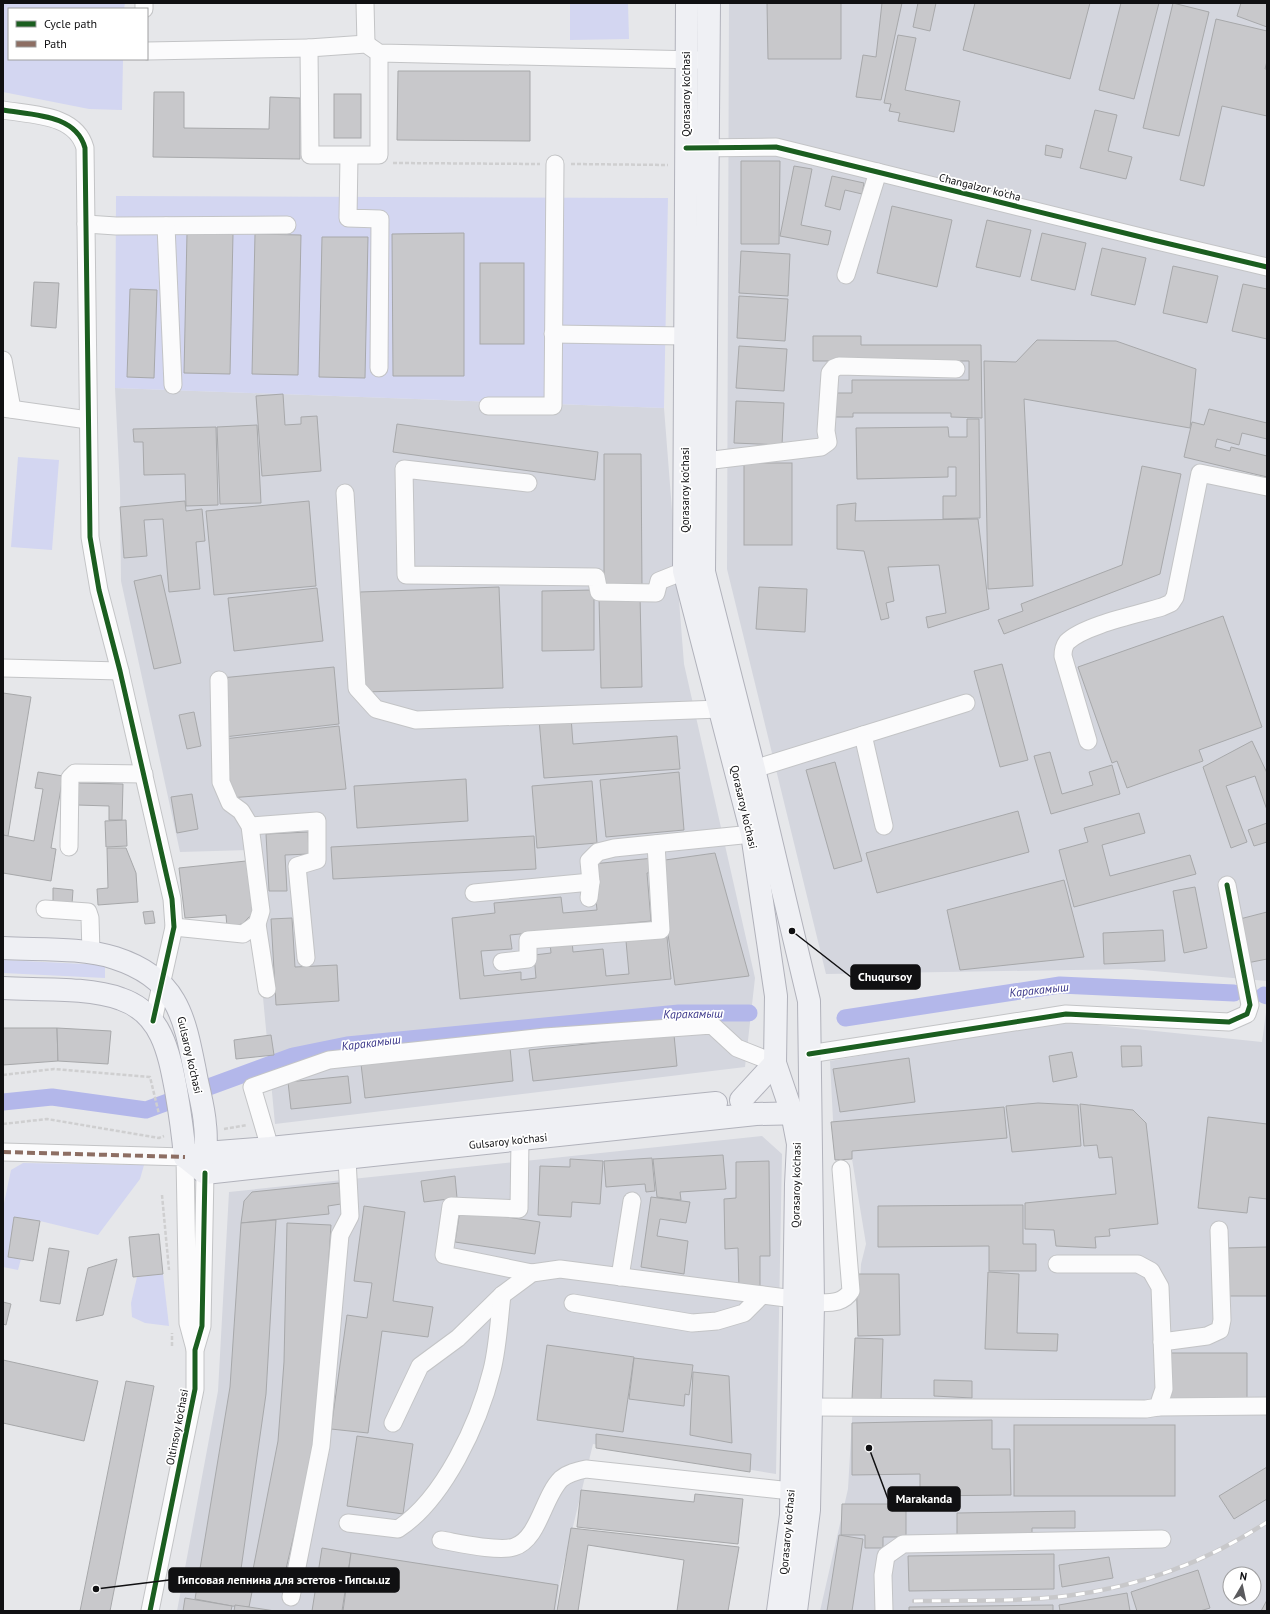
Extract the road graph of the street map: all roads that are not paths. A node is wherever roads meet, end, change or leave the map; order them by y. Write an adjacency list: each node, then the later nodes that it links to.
1 (366, 3): 5 (street)
2 (687, 3): 7 (main road, Qorasaroy ko'chasi)
3 (709, 3): 8 (main road, Qorasaroy ko'chasi)
4 (309, 48): 5 (street); 6 (street); 11 (street)
5 (373, 49): 7 (street); 11 (street)
6 (148, 51)
7 (686, 60): 8 (street); 12 (main road, Qorasaroy ko'chasi)
8 (709, 60): 10 (main road, Qorasaroy ko'chasi)
9 (3, 110): 15 (street)
10 (709, 148): 12 (street, Changalzor ko'cha); 14 (street, Changalzor ko'cha); 29 (main road, Qorasaroy ko'chasi)
11 (349, 156): 23 (street)
12 (686, 157): 21 (main road, Qorasaroy ko'chasi)
13 (555, 164): 20 (street)
14 (878, 172): 18 (street, Changalzor ko'cha); 19 (street)
15 (86, 224): 17 (street); 28 (street)
16 (287, 225): 17 (street)
17 (166, 226): 25 (street)
18 (1267, 267)
19 (846, 275)
20 (554, 334): 21 (street); 26 (street)
21 (685, 336): 33 (main road, Qorasaroy ko'chasi)
22 (3, 360): 27 (street)
23 (379, 368)
24 (956, 369): 29 (street)
25 (173, 385)
26 (488, 406)
27 (7, 408): 28 (street)
28 (88, 420): 35 (street)
29 (705, 461): 38 (main road, Qorasaroy ko'chasi)
30 (528, 483): 33 (street)
31 (1267, 487): 40 (street)
32 (345, 493): 38 (street)
33 (684, 571): 38 (main road, Qorasaroy ko'chasi)
34 (3, 668): 35 (street)
35 (120, 671): 42 (street)
36 (219, 680): 43 (street)
37 (966, 704): 39 (street)
38 (728, 707): 41 (main road, Qorasaroy ko'chasi); 45 (main road, Qorasaroy ko'chasi)
39 (863, 735): 41 (street); 44 (street)
40 (1088, 741)
41 (754, 768): 61 (main road, Qorasaroy ko'chasi)
42 (144, 774): 47 (street); 52 (street)
43 (250, 826): 51 (street); 55 (street)
44 (884, 826)
45 (752, 834): 46 (street); 62 (main road, Qorasaroy ko'chasi)
46 (656, 844): 49 (street); 56 (street)
47 (69, 848)
48 (1227, 885): 61 (street)
49 (474, 892)
50 (45, 909): 54 (street)
51 (257, 924): 52 (street); 59 (street)
52 (174, 927): 57 (street)
53 (3, 948): 54 (main road, Gulsaroy ko'chasi)
54 (91, 953): 57 (main road, Gulsaroy ko'chasi)
55 (306, 958)
56 (502, 962)
57 (161, 985): 60 (street); 69 (main road, Gulsaroy ko'chasi)
58 (3, 988): 60 (main road, Gulsaroy ko'chasi)
59 (267, 989)
60 (154, 1021): 69 (main road, Gulsaroy ko'chasi)
61 (809, 1047): 64 (main road, Qorasaroy ko'chasi)
62 (775, 1063): 63 (main road); 64 (main road, Qorasaroy ko'chasi); 66 (street)
63 (741, 1100): 64 (main road, Gulsaroy ko'chasi); 66 (main road, Gulsaroy ko'chasi)
64 (800, 1107): 65 (main road, Gulsaroy ko'chasi); 78 (main road, Qorasaroy ko'chasi)
65 (520, 1140): 68 (main road, Gulsaroy ko'chasi); 74 (street)
66 (270, 1148): 69 (main road, Gulsaroy ko'chasi)
67 (3, 1152): 69 (street)
68 (347, 1159): 69 (main road, Gulsaroy ko'chasi); 90 (street)
69 (198, 1161): 81 (street, Oltinsoy ko'chasi); 81 (street, Oltinsoy ko'chasi)
70 (841, 1169): 78 (street)
71 (632, 1201): 75 (street)
72 (1218, 1230): 80 (street)
73 (1057, 1264): 80 (street)
74 (532, 1274): 75 (street); 76 (street)
75 (620, 1277): 77 (street)
76 (502, 1295): 85 (street); 87 (street)
77 (762, 1295): 78 (street); 79 (street)
78 (804, 1301): 83 (main road, Qorasaroy ko'chasi); 86 (main road, Qorasaroy ko'chasi)
79 (573, 1303)
80 (1162, 1342): 84 (street)
81 (195, 1350): 91 (street, Oltinsoy ko'chasi)
82 (1267, 1406): 84 (street)
83 (811, 1407): 84 (street); 93 (main road, Qorasaroy ko'chasi)
84 (1158, 1407)
85 (393, 1423)
86 (791, 1491): 89 (street); 92 (main road, Qorasaroy ko'chasi)
87 (348, 1523)
88 (1162, 1539): 94 (street)
89 (441, 1540)
90 (291, 1597)
91 (150, 1611)
92 (778, 1611)
93 (796, 1611)
94 (884, 1611)

